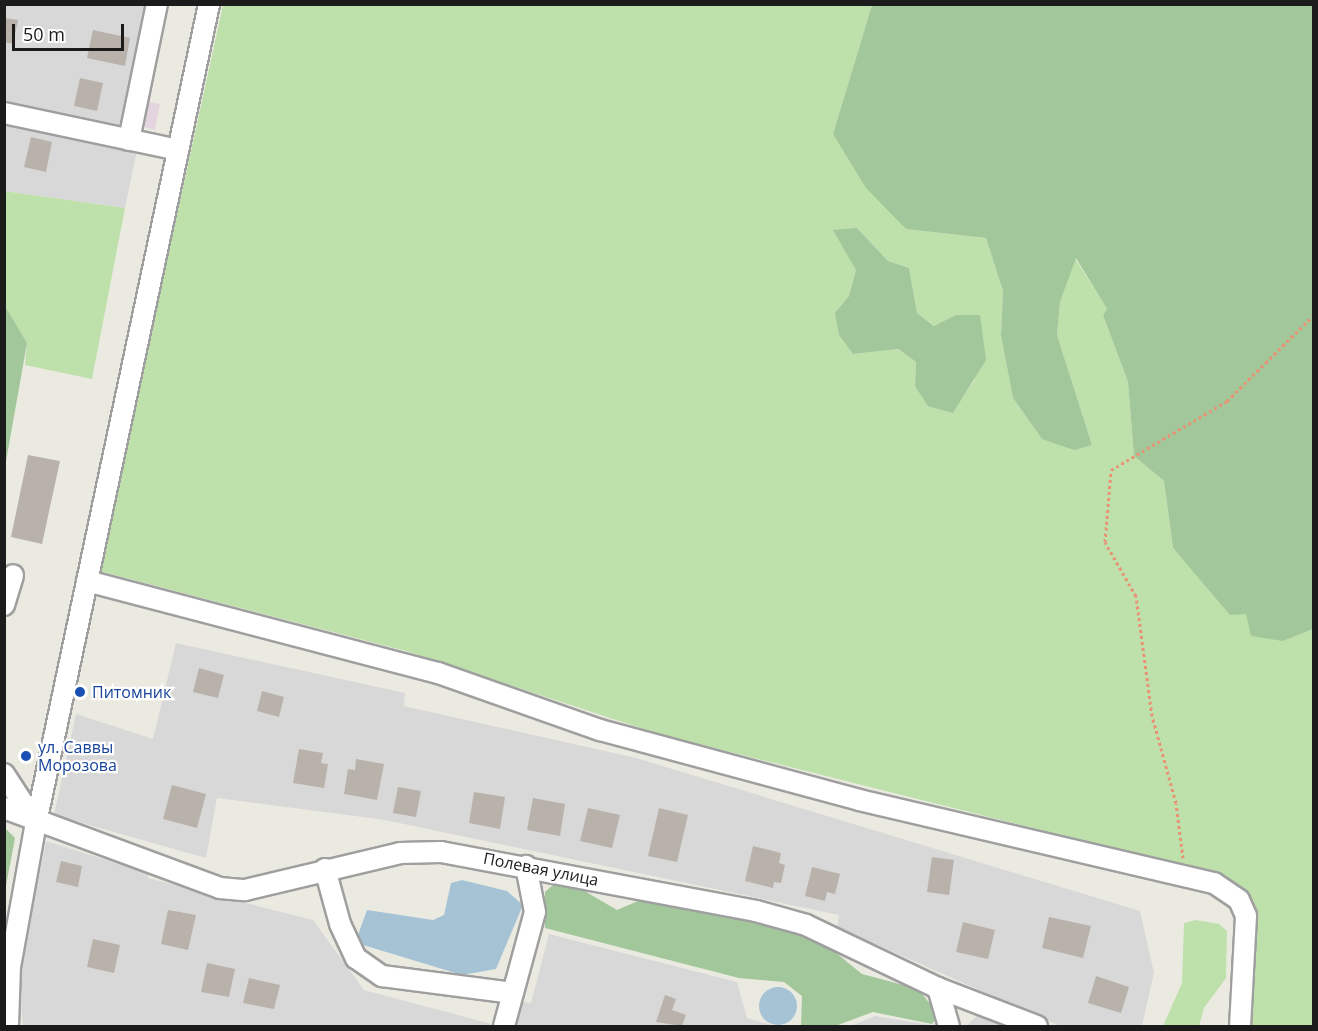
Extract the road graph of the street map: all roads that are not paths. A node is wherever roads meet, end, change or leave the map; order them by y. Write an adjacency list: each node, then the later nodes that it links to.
1 (157, 4): 4 (street)
2 (209, 4): 5 (street)
3 (4, 113): 4 (street)
4 (129, 140): 5 (street)
5 (178, 150): 7 (street)
6 (13, 575): 8 (street)
7 (87, 581): 11 (street); 20 (street)
8 (4, 604)
9 (4, 774): 11 (street)
10 (4, 808): 11 (street, Полевая улица)
11 (36, 824): 13 (street, Полевая улица); 16 (street)
12 (526, 866): 13 (street, Полевая улица); 14 (street, Полевая улица); 15 (street)
13 (325, 869): 15 (street)
14 (938, 988): 18 (street); 19 (street, Полевая улица)
15 (513, 993): 17 (street)
16 (6, 1014)
17 (504, 1026)
18 (949, 1026)
19 (1037, 1026)
20 (1240, 1026)

